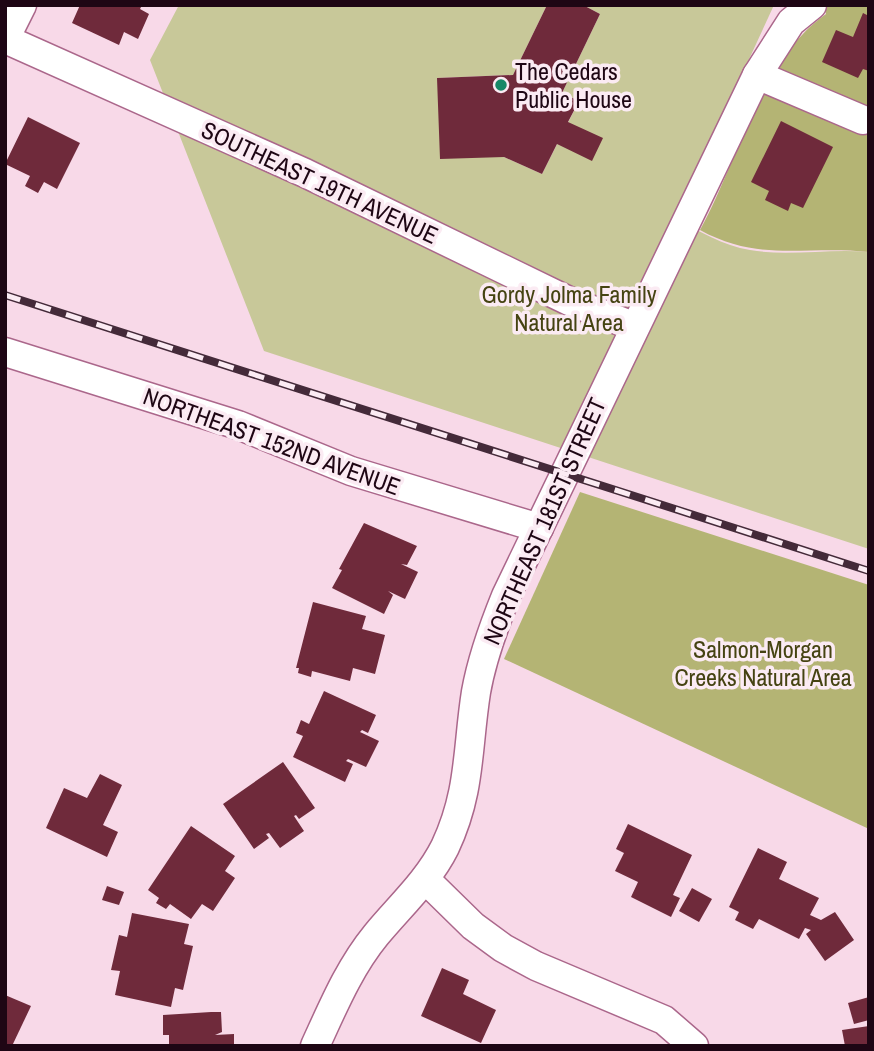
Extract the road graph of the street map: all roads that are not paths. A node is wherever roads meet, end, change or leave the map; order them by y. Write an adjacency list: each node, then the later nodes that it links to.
1 (22, 5): 3 (street)
2 (811, 5): 4 (street, NORTHEAST 181ST STREET)
3 (5, 39): 6 (street, SOUTHEAST 19TH AVENUE)
4 (757, 75): 5 (street); 6 (street, NORTHEAST 181ST STREET)
5 (863, 120)
6 (633, 327): 8 (street, NORTHEAST 181ST STREET)
7 (8, 358): 8 (street, NORTHEAST 152ND AVENUE)
8 (539, 528): 9 (street, NORTHEAST 181ST STREET)
9 (425, 879): 10 (street, NORTHEAST 181ST STREET); 11 (street)
10 (315, 1046)
11 (694, 1046)

